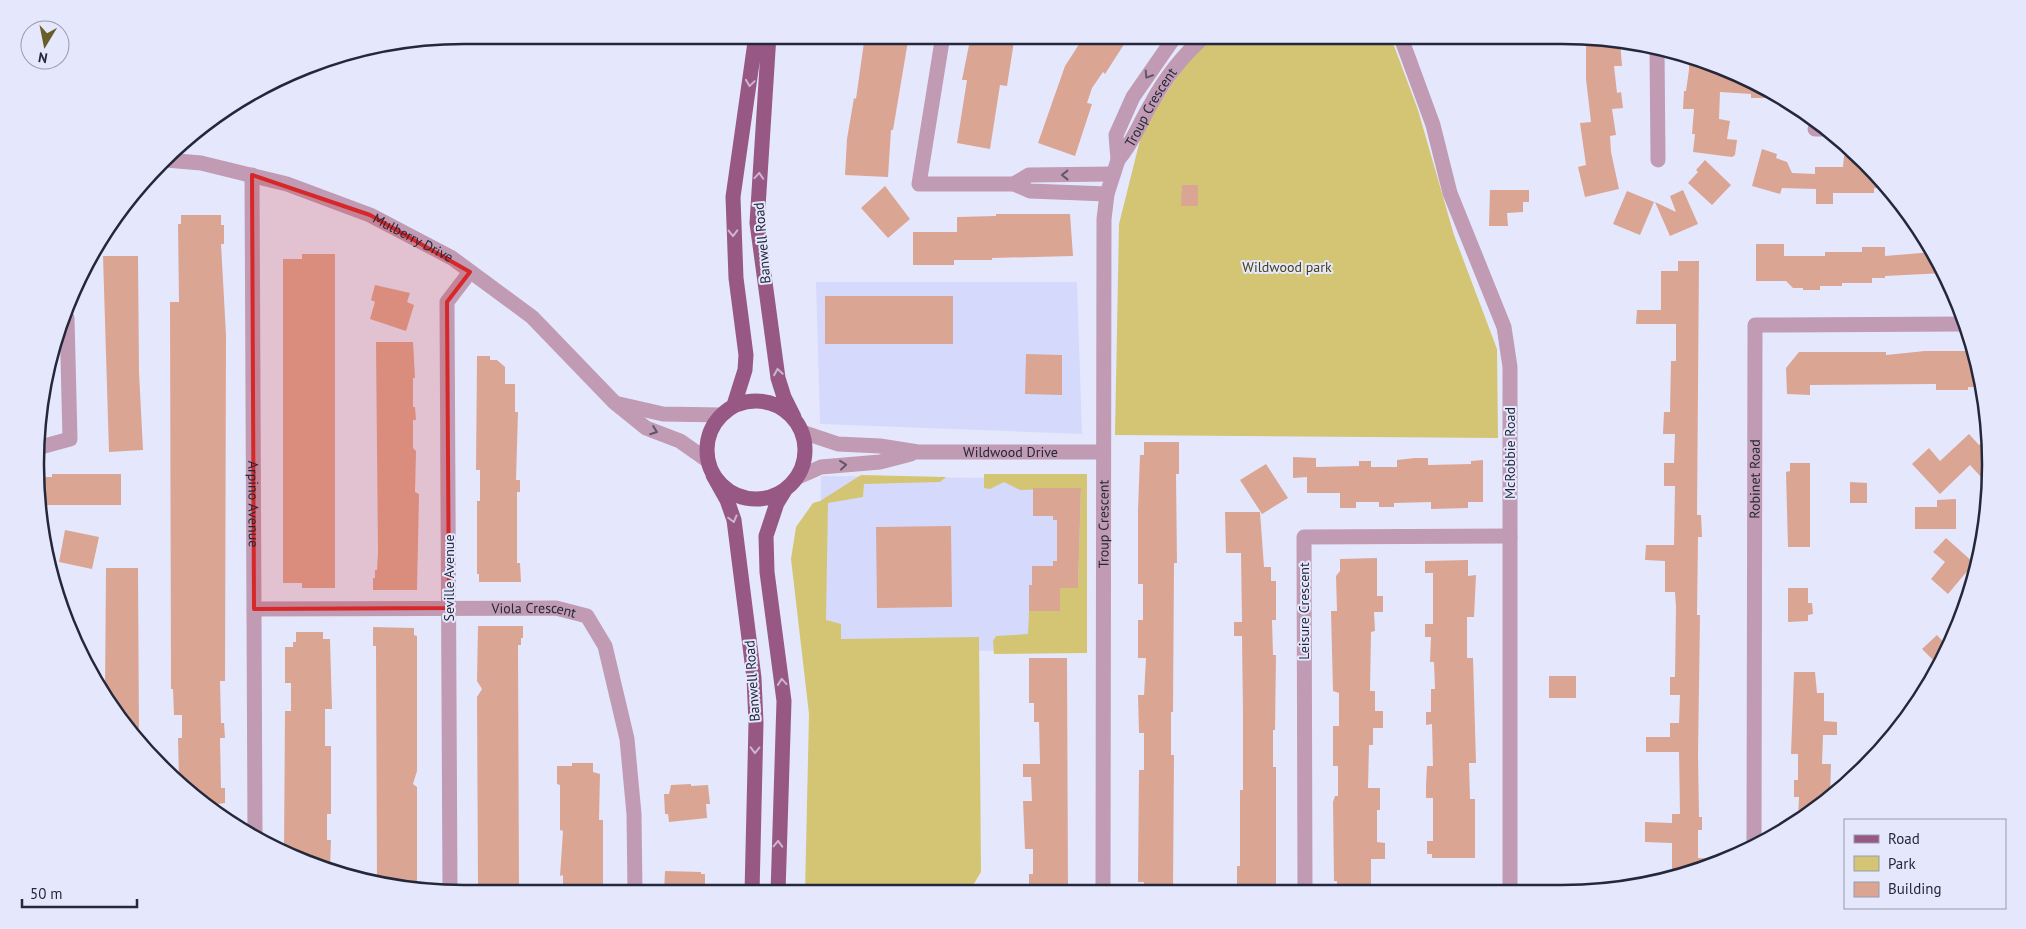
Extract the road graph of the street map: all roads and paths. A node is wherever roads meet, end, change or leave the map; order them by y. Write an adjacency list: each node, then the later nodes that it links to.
1 (755, 44): 18 (main road, Banwell Road, one-way to 18)
2 (769, 44): 20 (main road, Banwell Road, one-way to 2)
3 (942, 44): 12 (street)
4 (1170, 44): 10 (street, Troup Crescent, one-way to 10)
5 (1196, 44): 10 (street, Troup Crescent)
6 (1403, 44): 29 (street, McRobbie Road)
7 (1657, 55): 8 (street)
8 (1658, 160)
9 (174, 161): 11 (street, Mulberry Drive)
10 (1116, 167): 12 (street, one-way to 12); 13 (street, Troup Crescent)
11 (252, 175): 14 (street, Mulberry Drive); 31 (street, Arpino Avenue)
12 (1014, 184): 13 (street)
13 (1107, 194): 24 (street, Troup Crescent)
14 (470, 272): 17 (street, Mulberry Drive); 30 (street, Seville Avenue)
15 (1958, 324): 33 (street, Robinet Road)
16 (67, 326): 22 (street)
17 (615, 403): 19 (street); 25 (street, Mulberry Drive, one-way to 25)
18 (734, 405): 19 (main road); 20 (main road)
19 (721, 415): 25 (main road)
20 (794, 418): 21 (main road)
21 (802, 432): 23 (street, Wildwood Drive); 27 (main road)
22 (45, 446)
23 (918, 452): 24 (street, Wildwood Drive); 27 (street, Wildwood Drive, one-way to 23)
24 (1103, 452): 38 (street, Troup Crescent)
25 (707, 460): 26 (main road)
26 (713, 475): 28 (main road); 36 (main road, Banwell Road, one-way to 36)
27 (796, 478): 28 (main road)
28 (785, 490): 37 (main road, Banwell Road, one-way to 28)
29 (1510, 536): 39 (street, Leisure Crescent); 40 (street, McRobbie Road)
30 (449, 608): 31 (street, Viola Crescent); 34 (street, Seville Avenue); 35 (street, Viola Crescent)
31 (254, 609): 32 (street, Arpino Avenue)
32 (255, 830)
33 (1754, 839)
34 (450, 884)
35 (635, 885)
36 (752, 885)
37 (778, 885)
38 (1103, 885)
39 (1305, 885)
40 (1510, 885)

